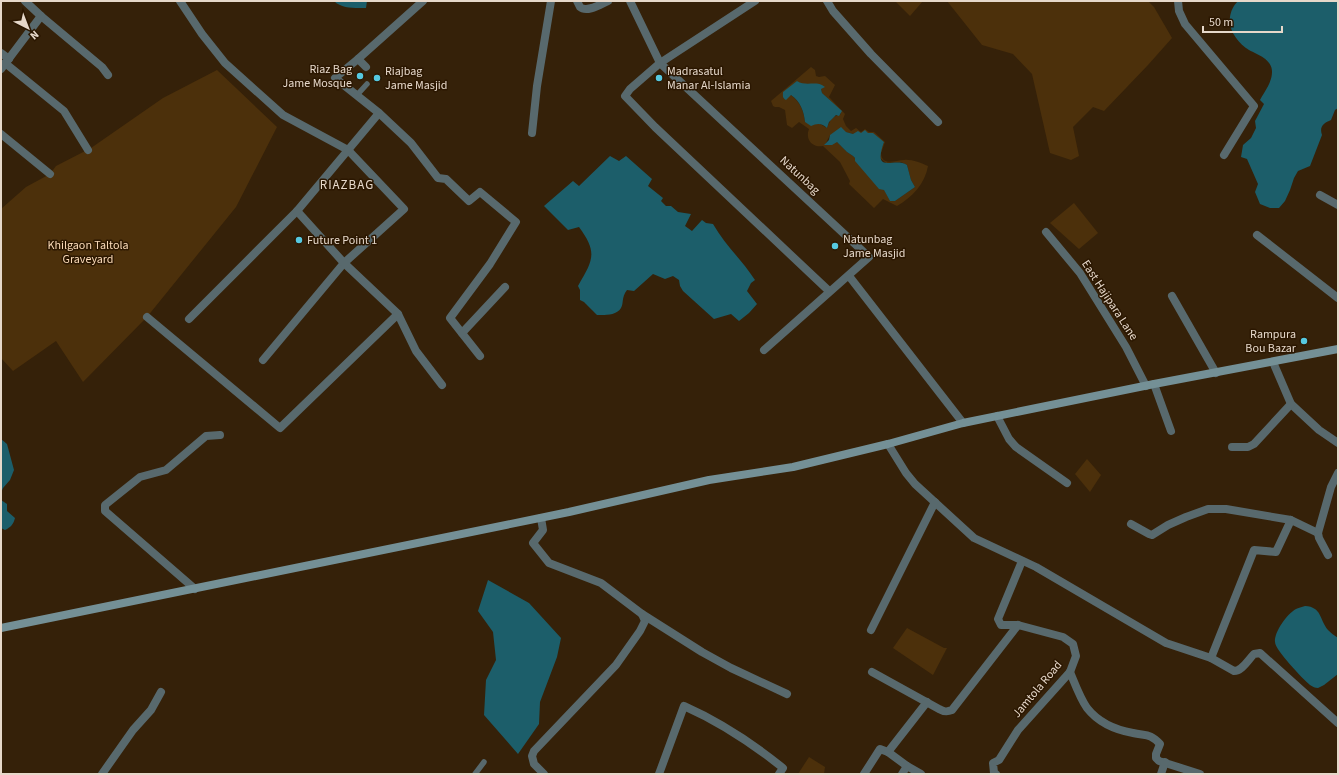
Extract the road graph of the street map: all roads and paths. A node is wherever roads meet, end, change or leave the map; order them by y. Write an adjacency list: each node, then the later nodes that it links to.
1 (25, 1): 11 (street)
2 (180, 1): 25 (street)
3 (423, 1): 13 (street)
4 (551, 1): 22 (street)
5 (577, 1): 6 (street)
6 (608, 1)
7 (630, 1): 14 (street, Natunbag)
8 (755, 1): 14 (street)
9 (827, 1): 21 (street)
10 (1178, 1): 26 (street)
11 (40, 16): 15 (street); 17 (street)
12 (1, 53): 15 (street)
13 (358, 59): 16 (street); 19 (street)
14 (660, 63): 34 (street, Natunbag); 36 (street)
15 (5, 64): 24 (street)
16 (366, 67)
17 (108, 75)
18 (367, 84): 19 (lane)
19 (356, 95): 20 (street)
20 (379, 113): 25 (street); 42 (street)
21 (938, 122)
22 (532, 133)
23 (1, 134): 27 (street)
24 (88, 150)
25 (348, 150): 30 (street); 33 (street)
26 (1224, 155)
27 (50, 174)
28 (1320, 195): 29 (street)
29 (1338, 204)
30 (297, 211): 33 (street); 41 (street)
31 (1046, 232): 50 (street, East Hajipara Lane)
32 (1257, 235): 38 (street)
33 (344, 263): 39 (street); 46 (street)
34 (849, 276): 36 (street, Natunbag); 53 (street)
35 (505, 287): 42 (street)
36 (829, 291): 44 (street, Natunbag)
37 (1172, 296): 48 (street)
38 (1338, 298)
39 (398, 314): 40 (street); 49 (street)
40 (147, 317)
41 (189, 319)
42 (462, 333): 45 (street)
43 (1338, 349): 47 (street)
44 (764, 350)
45 (480, 356)
46 (263, 360)
47 (1272, 362): 48 (street); 51 (street)
48 (1216, 373): 50 (street)
49 (442, 385)
50 (1150, 385): 52 (street); 54 (street, East Hajipara Lane)
51 (1291, 404): 56 (street); 58 (street)
52 (997, 416): 53 (street); 60 (street)
53 (963, 423): 57 (street)
54 (1171, 430)
55 (220, 435): 68 (street)
56 (1338, 443)
57 (888, 444): 61 (street); 62 (street)
58 (1232, 447)
59 (1338, 473): 65 (street)
60 (1067, 483)
61 (935, 502): 67 (street); 72 (street)
62 (541, 518): 68 (street); 69 (street)
63 (1291, 520): 64 (street); 65 (street); 73 (street)
64 (1131, 524)
65 (1318, 532): 66 (street)
66 (1328, 555)
67 (1022, 561): 70 (street, Jamtola Road); 73 (street)
68 (195, 589): 71 (street)
69 (642, 614): 77 (street); 86 (street)
70 (1018, 626): 75 (street, Jamtola Road); 78 (street)
71 (1, 628)
72 (871, 630)
73 (1211, 658): 79 (street)
74 (872, 672): 78 (street)
75 (1070, 672): 82 (street); 92 (street, Jamtola Road)
76 (161, 692): 84 (street)
77 (788, 694)
78 (927, 702): 80 (street)
79 (1338, 723)
80 (888, 752): 83 (street); 89 (street)
81 (484, 762): 85 (lane)
82 (1165, 762): 93 (street); 94 (street)
83 (908, 766): 90 (street); 91 (street)
84 (102, 774)
85 (475, 774)
86 (544, 774)
87 (659, 774): 88 (street)
88 (779, 774)
89 (864, 774)
90 (902, 774)
91 (921, 774)
92 (996, 774)
93 (1161, 774)
94 (1200, 774)

